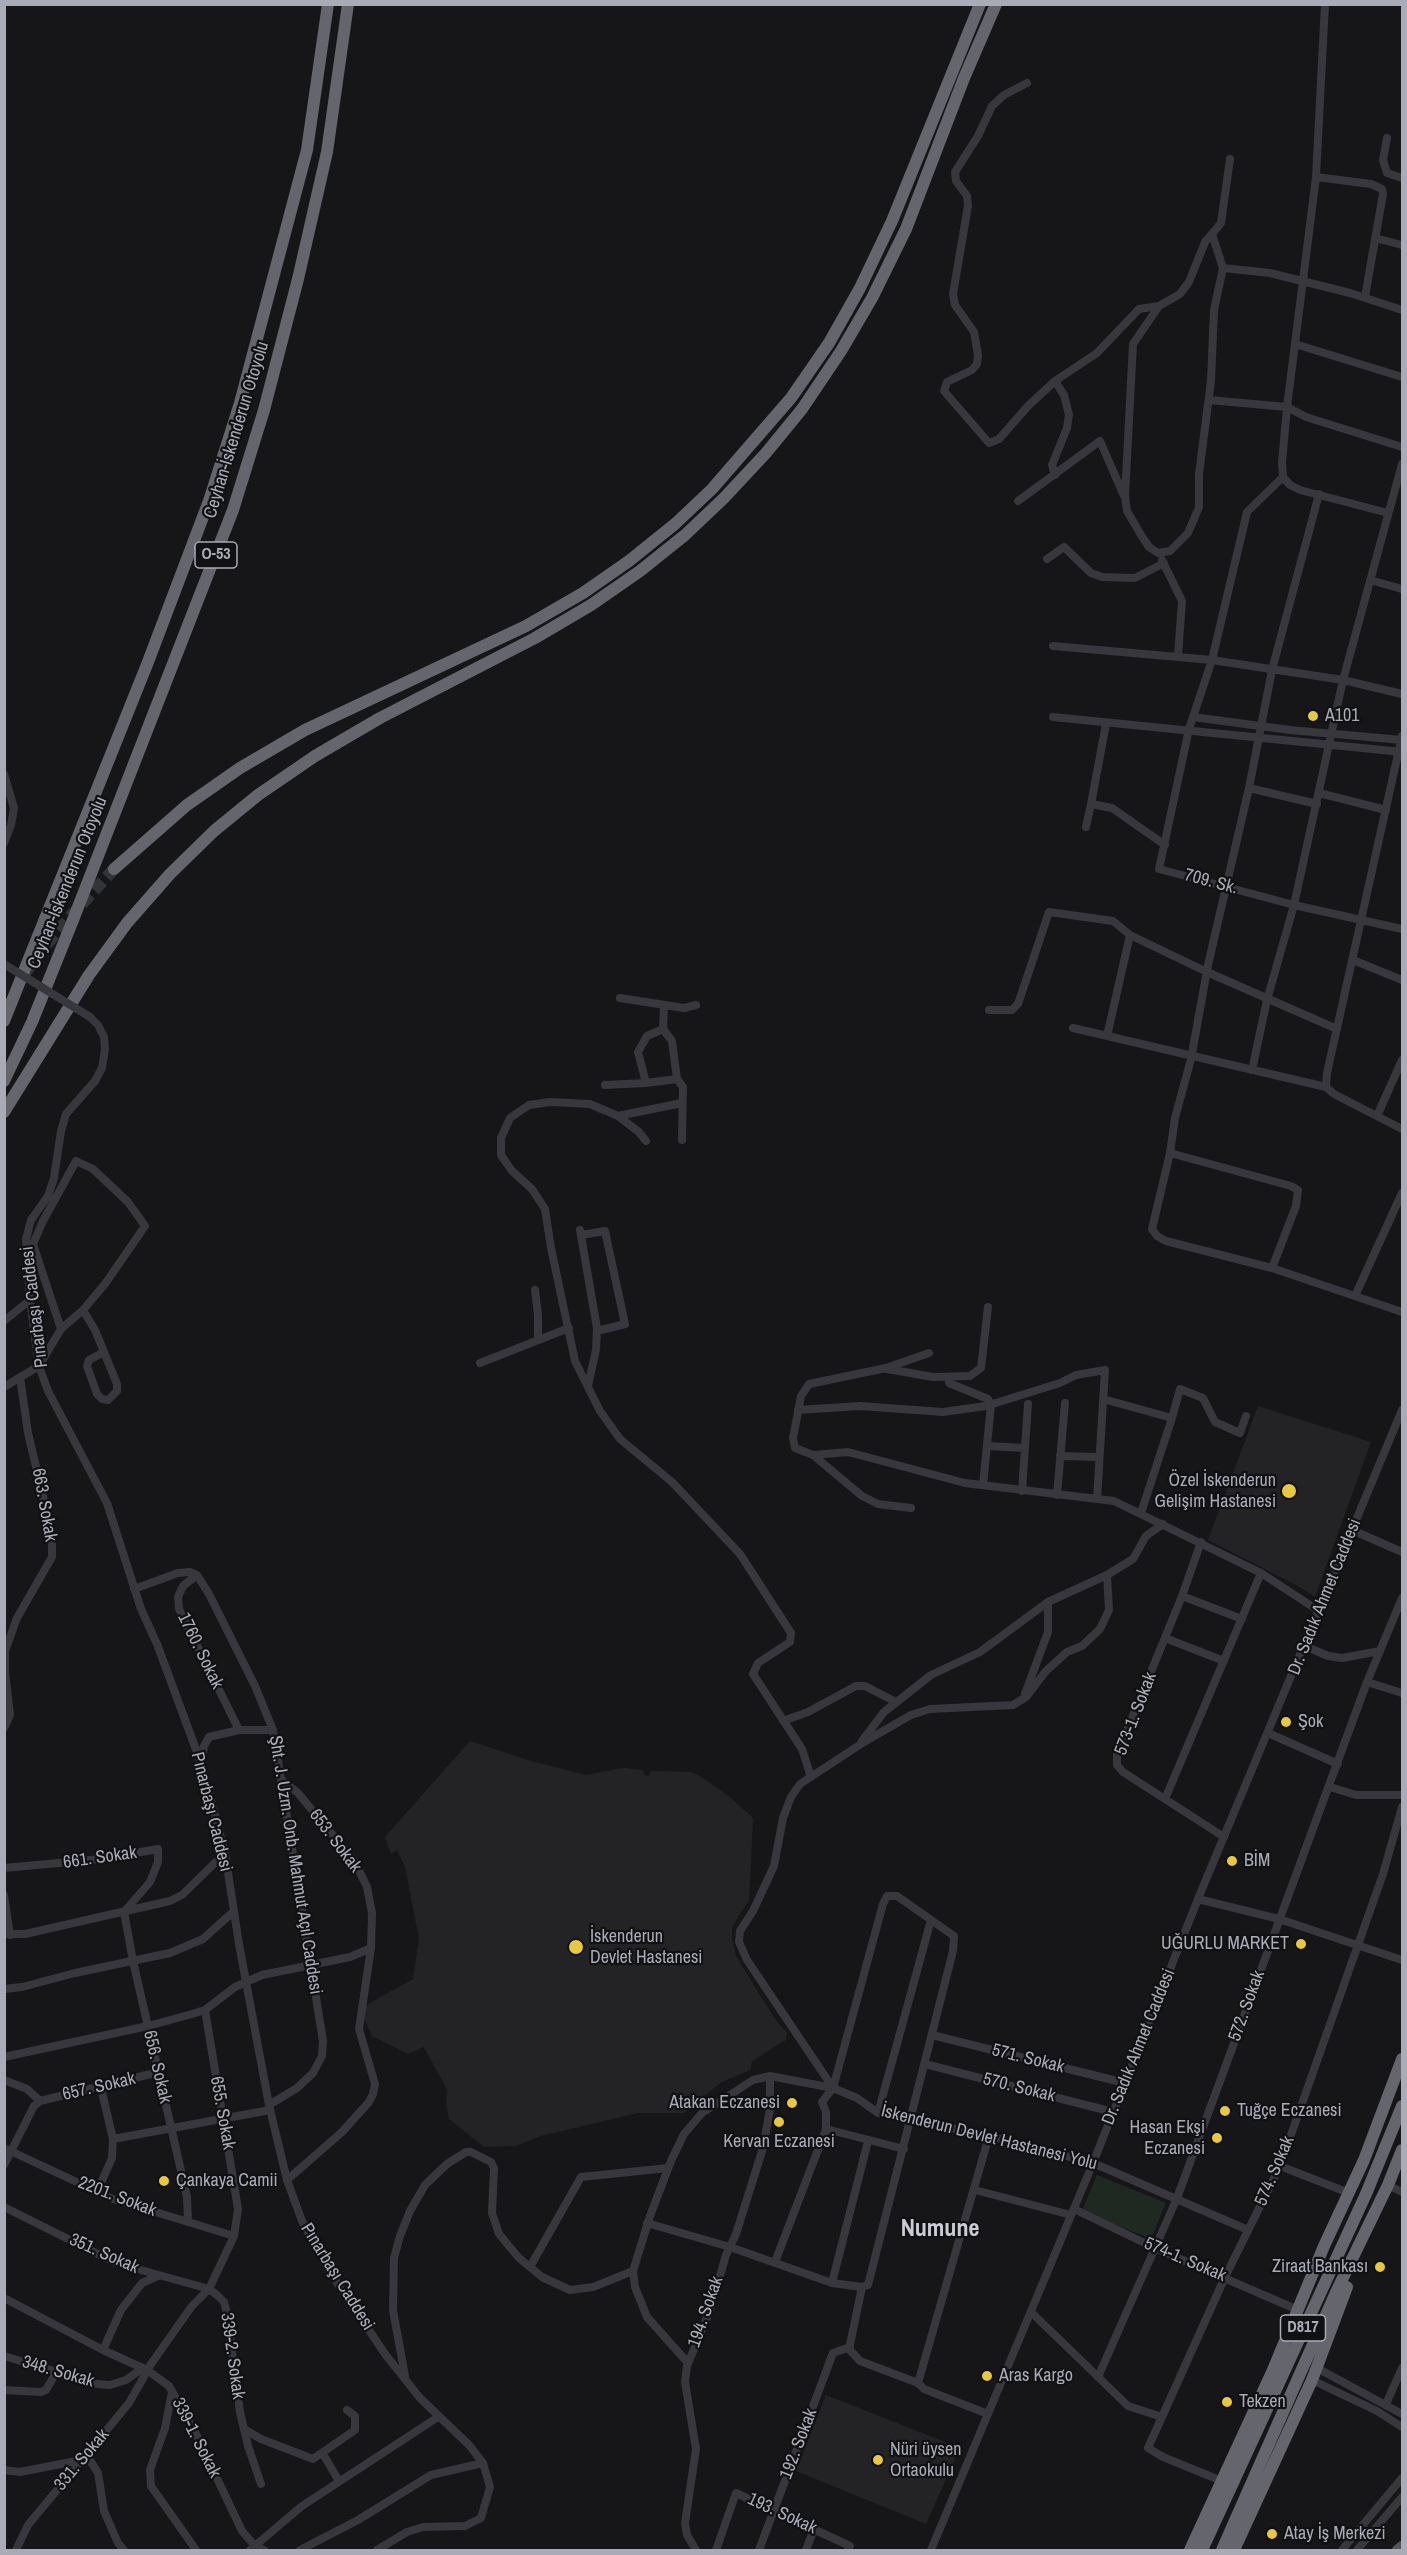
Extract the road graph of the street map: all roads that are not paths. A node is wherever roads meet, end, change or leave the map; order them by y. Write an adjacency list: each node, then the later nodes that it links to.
1 (328, 4): 77 (highway, Ceyhan-İskenderun Otoyolu / O-53)
2 (348, 4): 86 (highway, Ceyhan-İskenderun Otoyolu / O-53)
3 (980, 4): 62 (highway)
4 (996, 4): 91 (highway)
5 (1325, 4): 9 (street)
6 (1027, 83): 21 (street)
7 (1387, 138): 10 (street)
8 (1230, 159): 11 (street)
9 (1316, 177): 12 (street); 15 (street)
10 (1402, 178)
11 (1212, 234): 14 (street); 17 (street)
12 (1375, 238): 13 (street); 16 (street)
13 (1402, 246)
14 (1222, 268): 15 (street); 22 (street)
15 (1301, 281): 16 (street); 19 (street)
16 (1365, 297): 18 (street)
17 (1159, 306): 21 (street); 29 (street)
18 (1402, 310)
19 (1295, 344): 20 (street); 23 (street)
20 (1402, 377)
21 (1056, 381): 26 (street)
22 (1209, 400): 23 (street); 32 (street)
23 (1287, 407): 24 (street); 27 (street)
24 (1402, 447)
25 (1402, 464): 31 (street)
26 (1055, 475): 29 (street); 30 (street)
27 (1283, 477): 28 (street); 39 (street, 709. Sk.)
28 (1318, 494): 31 (street); 40 (street)
29 (1125, 499): 32 (street)
30 (1018, 501)
31 (1388, 513): 35 (street)
32 (1158, 553): 34 (street)
33 (1047, 559): 34 (street)
34 (1164, 564): 38 (street)
35 (1370, 580): 36 (street); 41 (street)
36 (1402, 589)
37 (1053, 646): 38 (street)
38 (1178, 656): 39 (street)
39 (1212, 660): 40 (street); 44 (street, 709. Sk.)
40 (1272, 670): 41 (street); 46 (street)
41 (1343, 680): 42 (street); 48 (street)
42 (1402, 694)
43 (1053, 717): 45 (street)
44 (1193, 717): 46 (street); 47 (street, 709. Sk.)
45 (1106, 724): 47 (street); 56 (street)
46 (1259, 726): 48 (street); 49 (street)
47 (1189, 729): 49 (street); 61 (street, 709. Sk.)
48 (1330, 734): 50 (street); 51 (street)
49 (1257, 738): 51 (street); 54 (street)
50 (1402, 739): 52 (street)
51 (1327, 746): 52 (street); 55 (street)
52 (1401, 752): 58 (street)
53 (4, 774): 60 (street)
54 (1249, 788): 57 (street); 63 (street)
55 (1319, 793): 57 (street); 58 (street)
56 (1090, 804): 59 (street); 61 (street)
57 (1317, 804): 64 (street)
58 (1386, 810): 65 (street)
59 (1086, 826)
60 (4, 843)
61 (1165, 845): 63 (street, 709. Sk.)
62 (114, 869)
63 (1227, 887): 64 (street, 709. Sk.); 70 (street)
64 (1294, 905): 65 (street, 709. Sk.); 73 (street)
65 (1363, 920): 66 (street, 709. Sk.); 68 (street)
66 (1402, 928)
67 (1130, 934): 70 (street); 76 (street); 81 (street)
68 (1353, 960): 71 (street); 80 (street)
69 (4, 964): 102 (street, Pınarbaşı Caddesi, bridge)
70 (1207, 972): 73 (street); 82 (street)
71 (1402, 980)
72 (620, 998): 74 (street)
73 (1267, 1000): 80 (street); 84 (street)
74 (664, 1005): 75 (street); 79 (street)
75 (696, 1005)
76 (989, 1010)
77 (4, 1020)
78 (1073, 1028): 81 (street)
79 (663, 1029): 85 (street); 87 (street)
80 (1337, 1029): 89 (street)
81 (1107, 1036): 82 (street)
82 (1192, 1054): 84 (street); 97 (street)
83 (1402, 1060): 93 (street)
84 (1252, 1070): 89 (street)
85 (677, 1079): 87 (street); 90 (street)
86 (4, 1081)
87 (646, 1083): 88 (street)
88 (605, 1086)
89 (1326, 1087): 93 (street)
90 (682, 1103): 92 (street); 95 (street)
91 (4, 1112)
92 (618, 1116): 96 (street); 107 (street)
93 (1377, 1116): 94 (street)
94 (1402, 1129)
95 (682, 1140)
96 (646, 1141)
97 (1170, 1153): 99 (street); 99 (street)
98 (1402, 1193): 101 (street)
99 (1272, 1268): 101 (street)
100 (535, 1290): 110 (street)
101 (1355, 1296): 105 (street)
102 (30, 1300): 106 (street); 114 (street, Pınarbaşı Caddesi)
103 (988, 1306): 117 (street)
104 (83, 1310): 108 (street); 108 (street); 111 (street)
105 (1402, 1312)
106 (4, 1320)
107 (569, 1328): 110 (street); 118 (street)
108 (61, 1329): 114 (street)
109 (597, 1331): 109 (street); 118 (street)
110 (538, 1340): 113 (street)
111 (104, 1352): 111 (street)
112 (929, 1353): 115 (street)
113 (480, 1363)
114 (39, 1366): 116 (street); 147 (street, Pınarbaşı Caddesi)
115 (886, 1368): 117 (street); 124 (street)
116 (20, 1377): 119 (street); 162 (street, 663. Sokak)
117 (949, 1377): 123 (street)
118 (588, 1386): 161 (street)
119 (4, 1387)
120 (1103, 1399): 123 (street); 127 (street); 133 (street)
121 (1065, 1403): 132 (street)
122 (1028, 1404): 130 (street)
123 (991, 1405): 124 (street); 129 (street)
124 (798, 1410): 131 (street)
125 (1402, 1410): 128 (street, Dr. Sadık Ahmet Caddesi)
126 (1246, 1416): 127 (street)
127 (1173, 1418): 139 (street)
128 (1399, 1428): 141 (street, Dr. Sadık Ahmet Caddesi)
129 (988, 1446): 130 (street); 134 (street)
130 (1025, 1448): 135 (street)
131 (813, 1455): 134 (street); 138 (street)
132 (1060, 1456): 133 (street); 136 (street)
133 (1100, 1457): 137 (street)
134 (983, 1485): 135 (street)
135 (1022, 1491): 136 (street)
136 (1057, 1495): 137 (street)
137 (1097, 1499): 139 (street)
138 (911, 1508)
139 (1141, 1514): 140 (street)
140 (1163, 1524): 142 (street); 146 (street)
141 (1352, 1530): 143 (street); 151 (street, Dr. Sadık Ahmet Caddesi)
142 (1201, 1542): 144 (street); 148 (street, 573-1. Sokak)
143 (1402, 1552)
144 (1261, 1573): 151 (street); 152 (street)
145 (197, 1575): 147 (street); 163 (street, Şht. J. Uzm. Onb. Mahmut Açıl Caddesi); 164 (street, 1760. Sokak)
146 (1107, 1575): 150 (street); 159 (street)
147 (134, 1588): 167 (street, Pınarbaşı Caddesi)
148 (1182, 1596): 152 (street); 153 (street, 573-1. Sokak)
149 (1402, 1598): 155 (street, 572. Sokak)
150 (1048, 1602): 159 (street); 160 (street)
151 (1319, 1611): 154 (street, Dr. Sadık Ahmet Caddesi)
152 (1242, 1619): 156 (street)
153 (1165, 1638): 156 (street); 173 (street, 573-1. Sokak)
154 (1305, 1646): 155 (street); 165 (street, Dr. Sadık Ahmet Caddesi)
155 (1380, 1651): 157 (street, 572. Sokak)
156 (1224, 1661): 173 (street)
157 (1367, 1682): 158 (street); 168 (street, 572. Sokak)
158 (1402, 1693)
159 (1024, 1699): 166 (street)
160 (896, 1702): 161 (street); 166 (street)
161 (783, 1721): 169 (street)
162 (4, 1728)
163 (273, 1730): 164 (street); 170 (street, Şht. J. Uzm. Onb. Mahmut Açıl Caddesi)
164 (239, 1731): 167 (street)
165 (1268, 1732): 168 (street); 175 (street, Dr. Sadık Ahmet Caddesi)
166 (857, 1747): 169 (street)
167 (201, 1763): 176 (street, Pınarbaşı Caddesi)
168 (1338, 1764): 171 (street, 572. Sokak)
169 (811, 1777): 203 (street)
170 (282, 1780): 186 (street, 653. Sokak); 189 (street, Şht. J. Uzm. Onb. Mahmut Açıl Caddesi)
171 (1330, 1787): 172 (street); 182 (street, 572. Sokak)
172 (1402, 1795)
173 (1166, 1799): 175 (street, 573-1. Sokak)
174 (1402, 1807): 185 (street, 574. Sokak)
175 (1224, 1837): 179 (street, Dr. Sadık Ahmet Caddesi)
176 (225, 1853): 180 (street); 181 (street, Pınarbaşı Caddesi)
177 (4, 1868): 180 (street, 661. Sokak)
178 (4, 1895): 184 (street)
179 (1198, 1899): 182 (street); 201 (street, Dr. Sadık Ahmet Caddesi)
180 (124, 1912): 184 (street); 188 (street, 656. Sokak)
181 (233, 1912): 188 (street); 190 (street, Pınarbaşı Caddesi)
182 (1279, 1919): 185 (street); 229 (street, 572. Sokak)
183 (931, 1920): 194 (street); 203 (street); 207 (street)
184 (7, 1934)
185 (1358, 1945): 187 (street); 221 (street, 574. Sokak)
186 (371, 1948): 189 (street); 223 (street, 653. Sokak)
187 (1402, 1960)
188 (133, 1961): 191 (street); 193 (street, 656. Sokak)
189 (312, 1965): 190 (street); 206 (street, Şht. J. Uzm. Onb. Mahmut Açıl Caddesi)
190 (245, 1981): 192 (street); 206 (street, Pınarbaşı Caddesi)
191 (4, 1989)
192 (205, 2010): 193 (street); 209 (street, 655. Sokak)
193 (148, 2026): 195 (street); 198 (street, 656. Sokak)
194 (932, 2035): 197 (street); 201 (street, 571. Sokak)
195 (4, 2057)
196 (1402, 2059): 228 (highway)
197 (925, 2064): 208 (street, 570. Sokak); 210 (street)
198 (159, 2072): 202 (street, 657. Sokak); 211 (street, 656. Sokak)
199 (770, 2076): 203 (street, İskenderun Devlet Hastanesi Yolu); 222 (street); 237 (street, 194. Sokak)
200 (4, 2080): 204 (street, 657. Sokak)
201 (1125, 2084): 208 (street, Dr. Sadık Ahmet Caddesi)
202 (101, 2088): 204 (street, 657. Sokak); 214 (street)
203 (833, 2088): 207 (street, İskenderun Devlet Hastanesi Yolu); 212 (street)
204 (40, 2101): 217 (street)
205 (1402, 2106): 297 (highway, D817)
206 (269, 2107): 209 (street, Şht. J. Uzm. Onb. Mahmut Açıl Caddesi); 223 (street, Pınarbaşı Caddesi)
207 (878, 2112): 210 (street, İskenderun Devlet Hastanesi Yolu)
208 (1113, 2112): 219 (street, Dr. Sadık Ahmet Caddesi)
209 (223, 2118): 211 (street, Şht. J. Uzm. Onb. Mahmut Açıl Caddesi); 236 (street, 655. Sokak)
210 (911, 2121): 213 (street, İskenderun Devlet Hastanesi Yolu); 216 (street)
211 (171, 2128): 214 (street, Şht. J. Uzm. Onb. Mahmut Açıl Caddesi); 232 (street, 656. Sokak)
212 (826, 2128): 215 (street); 239 (street)
213 (989, 2136): 219 (street, İskenderun Devlet Hastanesi Yolu); 225 (street)
214 (114, 2139): 226 (street)
215 (868, 2141): 216 (street); 244 (street)
216 (904, 2149): 245 (street)
217 (8, 2150): 220 (street); 226 (street, 2201. Sokak)
218 (1402, 2150): 224 (highway, D817)
219 (1093, 2163): 229 (street, İskenderun Devlet Hastanesi Yolu); 231 (street, Dr. Sadık Ahmet Caddesi)
220 (4, 2166)
221 (1280, 2166): 228 (street); 235 (street, 574. Sokak)
222 (668, 2168): 233 (street); 240 (street)
223 (287, 2180): 258 (street, Pınarbaşı Caddesi)
224 (1388, 2186): 227 (street); 234 (highway, D817)
225 (975, 2190): 231 (street, 574-1. Sokak); 260 (street)
226 (97, 2192): 232 (street, 2201. Sokak)
227 (1402, 2192)
228 (1349, 2193): 248 (highway)
229 (1177, 2198): 235 (street, İskenderun Devlet Hastanesi Yolu); 238 (street, 572. Sokak)
230 (4, 2207): 242 (street, 351. Sokak)
231 (1072, 2212): 238 (street, 574-1. Sokak); 249 (street, Dr. Sadık Ahmet Caddesi)
232 (188, 2222): 236 (street, 2201. Sokak)
233 (647, 2223): 237 (street); 241 (street)
234 (1369, 2228): 257 (highway); 298 (highway, D817)
235 (1248, 2230): 243 (street, 574. Sokak)
236 (234, 2236): 246 (street, 655. Sokak)
237 (730, 2247): 239 (street); 253 (street, 194. Sokak)
238 (1155, 2248): 243 (street, 574-1. Sokak); 259 (street, 572. Sokak)
239 (775, 2262): 244 (street)
240 (530, 2267): 241 (street); 258 (street)
241 (633, 2271): 253 (street)
242 (158, 2276): 246 (street, 351. Sokak); 251 (street)
243 (1225, 2277): 248 (street, 574-1. Sokak); 268 (street, 574. Sokak)
244 (832, 2283): 245 (street)
245 (862, 2287): 250 (street)
246 (209, 2289): 255 (street, 655. Sokak); 270 (street, 339-2. Sokak)
247 (4, 2298): 251 (street, 339-1. Sokak)
248 (1298, 2310): 277 (highway)
249 (1031, 2312): 259 (street); 265 (street, Dr. Sadık Ahmet Caddesi)
250 (850, 2347): 260 (street); 280 (street, 192. Sokak)
251 (103, 2350): 255 (street, 339-1. Sokak)
252 (4, 2356): 256 (street, 348. Sokak)
253 (688, 2362): 291 (street, 194. Sokak)
254 (1402, 2368): 263 (street)
255 (145, 2369): 256 (street, 348. Sokak); 262 (street, 339-1. Sokak); 272 (street, 331. Sokak)
256 (57, 2371): 261 (street)
257 (1315, 2374): 263 (street); 269 (street); 299 (highway)
258 (405, 2376): 267 (street, Pınarbaşı Caddesi)
259 (1098, 2377): 268 (street)
260 (918, 2383): 265 (street)
261 (4, 2390)
262 (172, 2392): 283 (street, 339-1. Sokak); 287 (street)
263 (1386, 2404): 266 (street)
264 (347, 2410): 271 (street)
265 (988, 2414): 295 (street, Dr. Sadık Ahmet Caddesi)
266 (1402, 2414)
267 (438, 2417): 273 (street, Pınarbaşı Caddesi); 276 (street)
268 (1162, 2417): 277 (street, 574. Sokak)
269 (1402, 2427)
270 (244, 2428): 271 (street); 278 (street, 339-2. Sokak)
271 (323, 2454): 276 (street)
272 (83, 2457): 274 (street); 285 (street, 331. Sokak); 286 (street)
273 (483, 2463): 289 (street); 290 (street, Pınarbaşı Caddesi)
274 (4, 2470)
275 (1402, 2478): 300 (street)
276 (339, 2481): 283 (street)
277 (1222, 2481): 296 (highway)
278 (261, 2484)
279 (1402, 2497): 301 (street)
280 (774, 2510): 281 (street, 193. Sokak); 292 (street, 193. Sokak); 293 (street, 192. Sokak)
281 (814, 2529): 284 (street, 193. Sokak); 294 (street)
282 (1402, 2546): 302 (main road)
283 (252, 2548): 288 (street)
284 (849, 2548)
285 (16, 2550)
286 (124, 2550)
287 (196, 2550)
288 (264, 2550)
289 (300, 2550)
290 (377, 2550)
291 (696, 2550)
292 (716, 2550)
293 (759, 2550)
294 (806, 2550)
295 (932, 2550)
296 (1190, 2550)
297 (1202, 2550)
298 (1222, 2550)
299 (1234, 2550)
300 (1342, 2550)
301 (1357, 2550)
302 (1397, 2550)

